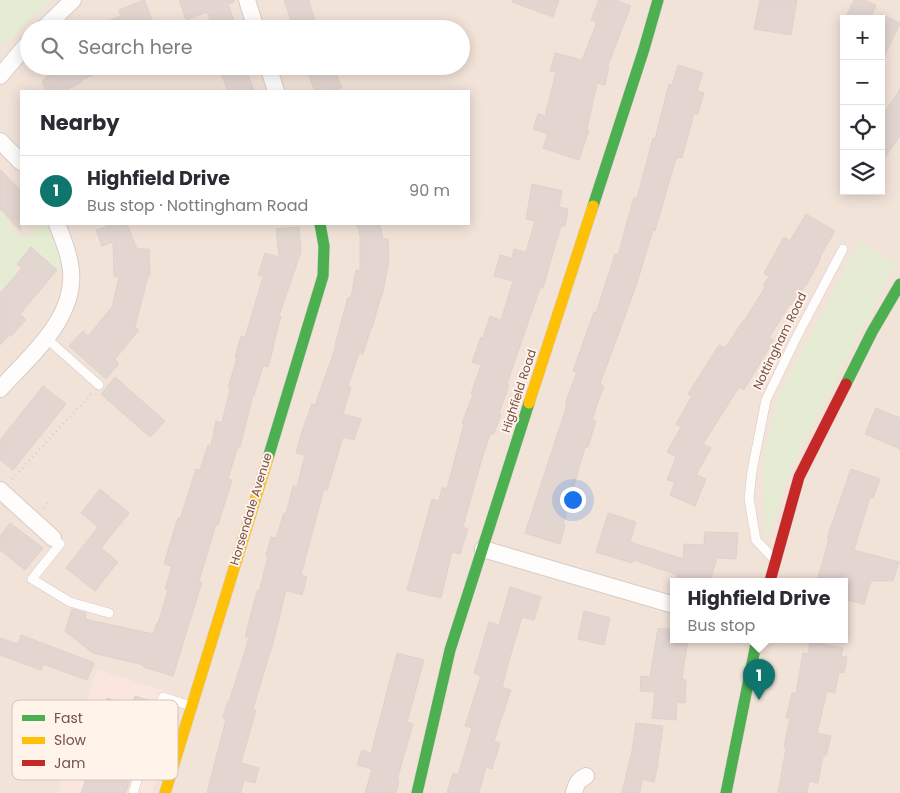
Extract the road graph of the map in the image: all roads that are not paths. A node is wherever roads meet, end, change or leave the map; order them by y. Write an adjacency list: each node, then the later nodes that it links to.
1 (73, 0): 4 (street)
2 (247, 0): 5 (street)
3 (658, 0): 21 (street, Highfield Road)
4 (52, 20)
5 (253, 20)
6 (20, 53): 8 (street)
7 (271, 75): 9 (street)
8 (0, 76)
9 (276, 90)
10 (0, 141): 11 (street)
11 (20, 161)
12 (57, 225): 16 (street)
13 (320, 225): 30 (street, Horsendale Avenue)
14 (843, 249): 22 (lane, Nottingham Road)
15 (900, 284): 22 (street)
16 (46, 338): 17 (lane); 18 (street)
17 (99, 385)
18 (0, 388)
19 (1, 490): 20 (street)
20 (53, 538): 25 (lane)
21 (483, 549): 24 (street); 37 (street, Highfield Road)
22 (775, 560): 23 (street)
23 (771, 578)
24 (670, 604)
25 (110, 613)
26 (756, 643): 39 (street)
27 (162, 700): 28 (lane)
28 (173, 700)
29 (178, 702): 30 (lane)
30 (192, 706): 31 (street, Horsendale Avenue)
31 (178, 751)
32 (586, 776): 38 (street)
33 (137, 780): 35 (lane)
34 (169, 780): 36 (street, Horsendale Avenue)
35 (133, 793)
36 (165, 793)
37 (417, 793)
38 (574, 793)
39 (726, 793)

